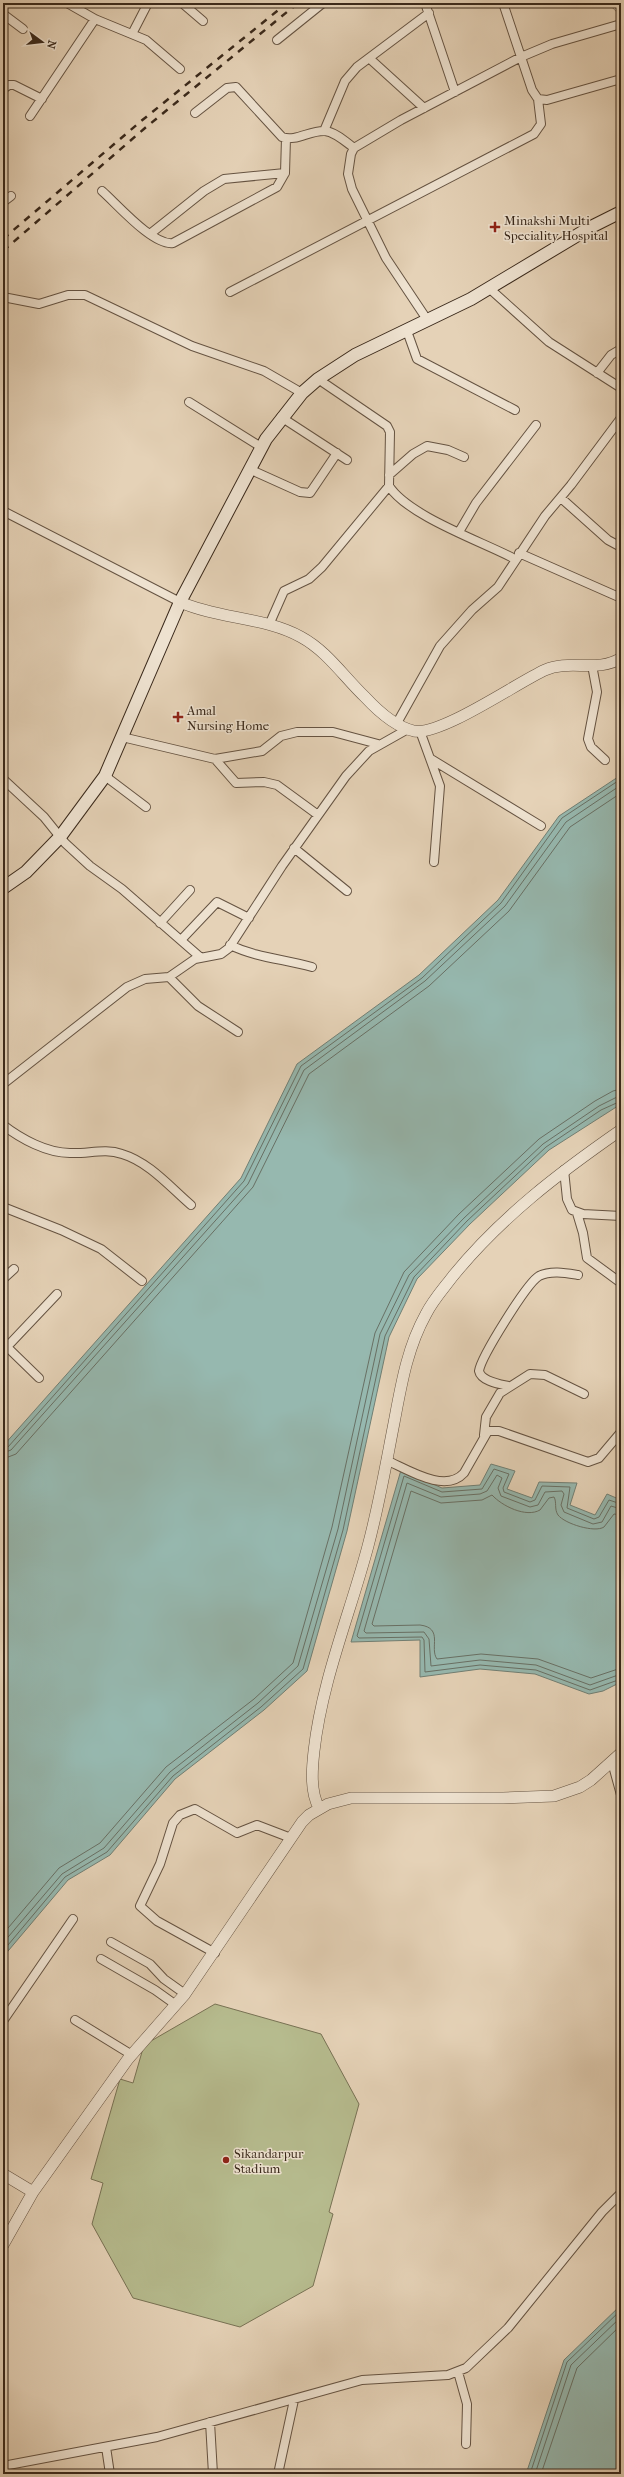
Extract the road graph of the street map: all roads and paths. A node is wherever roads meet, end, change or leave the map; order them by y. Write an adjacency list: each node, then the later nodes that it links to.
1 (67, 3): 11 (street)
2 (148, 3): 15 (street)
3 (182, 3): 12 (street)
4 (323, 3): 16 (street)
5 (425, 3): 9 (street)
6 (503, 3): 17 (street)
7 (616, 3): 8 (street)
8 (621, 8)
9 (428, 13): 18 (street); 22 (street)
10 (3, 14): 14 (street)
11 (95, 19): 15 (street); 23 (street)
12 (203, 21)
13 (621, 24): 17 (street)
14 (23, 29)
15 (132, 34): 19 (street)
16 (277, 40)
17 (521, 57): 22 (street); 24 (street)
18 (368, 58): 25 (street); 28 (street)
19 (180, 68)
20 (621, 79): 24 (street)
21 (3, 89): 23 (street)
22 (455, 92): 25 (street)
23 (42, 99): 27 (street)
24 (538, 99): 36 (street)
25 (424, 108): 30 (street)
26 (195, 113): 29 (street)
27 (30, 116)
28 (324, 131): 29 (street); 30 (street)
29 (286, 138): 31 (street)
30 (354, 148): 36 (street)
31 (285, 173): 37 (street); 37 (street)
32 (102, 191): 37 (street)
33 (11, 196): 34 (street)
34 (3, 202)
35 (621, 212): 38 (main road)
36 (368, 221): 39 (street); 41 (street)
37 (150, 234)
38 (490, 290): 41 (main road); 44 (street)
39 (230, 292)
40 (3, 297): 47 (street)
41 (428, 321): 42 (main road)
42 (407, 330): 45 (main road); 49 (street)
43 (621, 349): 44 (street)
44 (597, 373): 46 (street)
45 (318, 379): 47 (main road); 58 (street)
46 (621, 388)
47 (302, 393): 50 (main road)
48 (189, 402): 53 (street)
49 (515, 410)
50 (281, 417): 53 (main road); 54 (street)
51 (621, 418): 60 (street)
52 (536, 426): 62 (street)
53 (261, 447): 57 (main road)
54 (337, 453): 56 (street); 57 (street)
55 (464, 457): 58 (street)
56 (346, 460)
57 (249, 469): 66 (main road)
58 (389, 476): 59 (street)
59 (390, 486): 62 (street); 67 (street)
60 (561, 498): 63 (street); 64 (street)
61 (3, 511): 66 (street)
62 (459, 532): 64 (street)
63 (621, 547)
64 (517, 556): 65 (street); 70 (street)
65 (621, 598)
66 (180, 602): 67 (street); 73 (main road)
67 (269, 625): 70 (street)
68 (621, 658): 69 (street)
69 (592, 665): 72 (street); 77 (street)
70 (397, 723): 71 (street)
71 (408, 728): 72 (street); 74 (street)
72 (420, 731): 76 (street)
73 (122, 737): 75 (street); 78 (main road)
74 (378, 744): 75 (street); 81 (street)
75 (215, 759): 81 (street)
76 (431, 759): 82 (street); 85 (street)
77 (605, 760)
78 (105, 776): 80 (street); 83 (main road)
79 (3, 779): 83 (street)
80 (146, 807)
81 (318, 815): 84 (street)
82 (541, 826)
83 (60, 837): 86 (main road); 90 (street)
84 (294, 848): 88 (street); 89 (street)
85 (434, 862)
86 (3, 888)
87 (190, 890): 90 (street)
88 (347, 891)
89 (249, 918): 91 (street); 92 (street)
90 (160, 923): 91 (street)
91 (181, 940): 93 (street)
92 (230, 946): 93 (street); 94 (street)
93 (200, 958): 95 (street)
94 (312, 968)
95 (169, 977): 96 (street); 97 (street)
96 (238, 1032)
97 (3, 1084)
98 (3, 1125): 101 (street)
99 (621, 1130): 100 (street)
100 (564, 1170): 103 (street); 117 (street)
101 (191, 1205)
102 (3, 1207): 108 (street)
103 (577, 1213): 104 (street); 109 (street)
104 (621, 1216)
105 (14, 1269): 107 (street)
106 (578, 1275): 113 (street)
107 (3, 1279)
108 (142, 1281)
109 (621, 1282)
110 (57, 1294): 111 (street)
111 (5, 1347): 112 (street)
112 (40, 1378)
113 (508, 1386): 114 (street); 116 (street)
114 (584, 1394)
115 (621, 1432): 116 (street)
116 (484, 1435): 117 (street)
117 (386, 1460): 121 (street)
118 (621, 1753): 119 (street)
119 (612, 1762): 120 (street); 121 (street)
120 (621, 1795)
121 (319, 1808): 122 (street)
122 (291, 1838): 125 (street); 125 (street)
123 (73, 1919): 130 (street)
124 (111, 1942): 127 (street)
125 (215, 1953): 127 (street)
126 (101, 1959): 128 (street)
127 (185, 1994): 128 (street)
128 (176, 2005): 131 (street)
129 (75, 2020): 131 (street)
130 (3, 2021)
131 (132, 2055): 133 (street)
132 (3, 2174): 133 (street)
133 (33, 2192): 135 (street)
134 (621, 2193): 136 (street)
135 (3, 2245)
136 (458, 2372): 137 (street); 139 (street)
137 (294, 2400): 138 (street); 144 (street)
138 (210, 2422): 140 (street); 143 (street)
139 (466, 2444)
140 (106, 2447): 141 (street); 142 (street)
141 (3, 2466)
142 (110, 2474)
143 (213, 2474)
144 (278, 2474)

